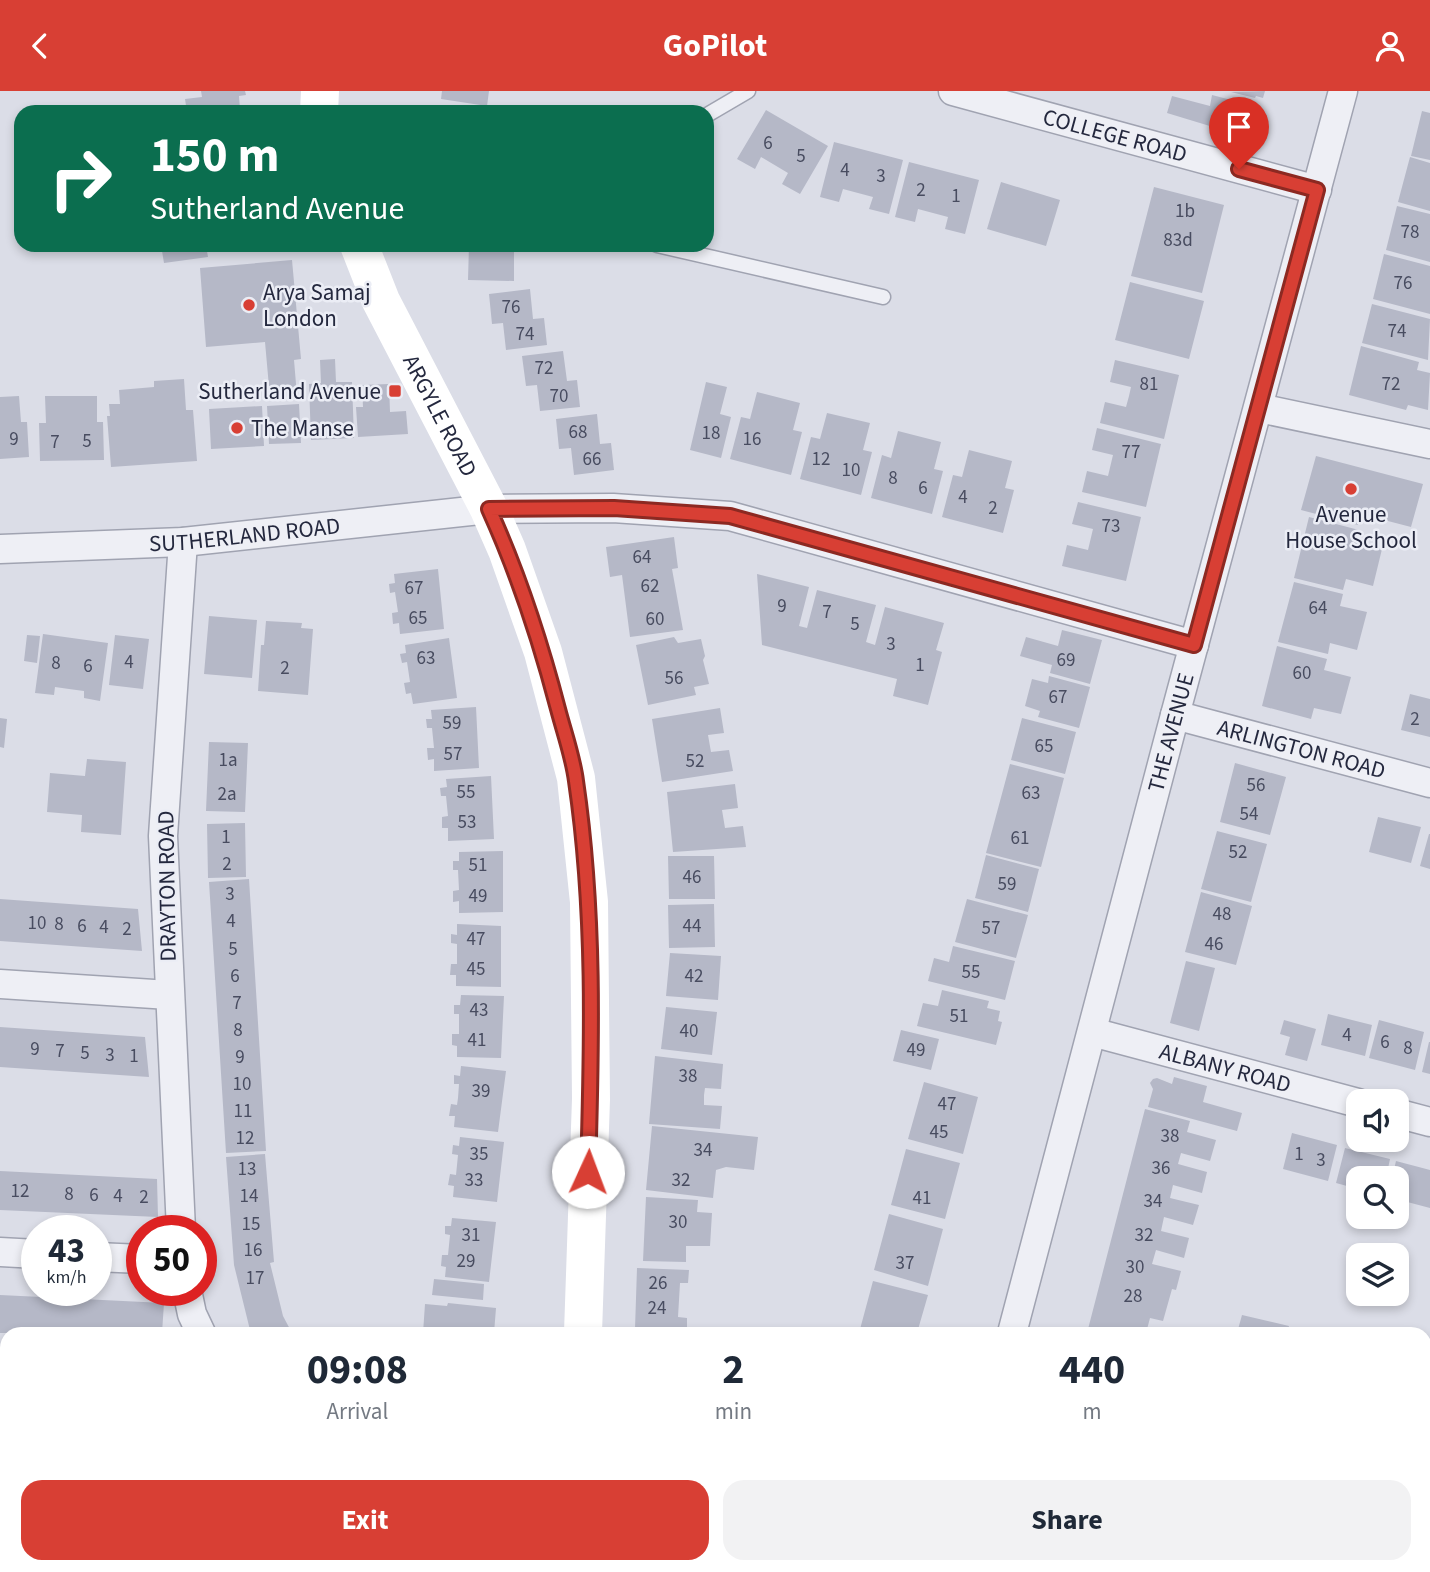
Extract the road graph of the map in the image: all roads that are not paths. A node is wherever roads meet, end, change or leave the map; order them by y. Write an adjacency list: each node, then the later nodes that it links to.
1 (748, 91): 4 (lane)
2 (953, 91): 5 (street, COLLEGE ROAD)
3 (1343, 91): 5 (street, THE AVENUE)
4 (714, 111)
5 (1317, 190): 9 (street, THE AVENUE)
6 (362, 252): 11 (main road, ARGYLE ROAD)
7 (687, 252): 8 (lane)
8 (883, 297)
9 (1259, 408): 10 (street); 14 (street, THE AVENUE)
10 (1430, 444)
11 (489, 509): 12 (street, SUTHERLAND ROAD); 14 (street); 28 (main road, ARGYLE ROAD)
12 (183, 542): 13 (street, SUTHERLAND ROAD); 18 (street, DRAYTON ROAD)
13 (0, 549)
14 (1194, 645): 15 (street, THE AVENUE)
15 (1175, 715): 16 (street, ARLINGTON ROAD); 19 (street, THE AVENUE)
16 (1430, 783)
17 (0, 984): 18 (street)
18 (169, 995): 23 (street, DRAYTON ROAD)
19 (1092, 1031): 20 (street, ALBANY ROAD); 29 (street, THE AVENUE)
20 (1346, 1100)
21 (1409, 1116): 22 (street)
22 (1430, 1122)
23 (180, 1215)
24 (0, 1252): 25 (street)
25 (21, 1253)
26 (190, 1306): 27 (street)
27 (198, 1327)
28 (583, 1327)
29 (1014, 1327)

